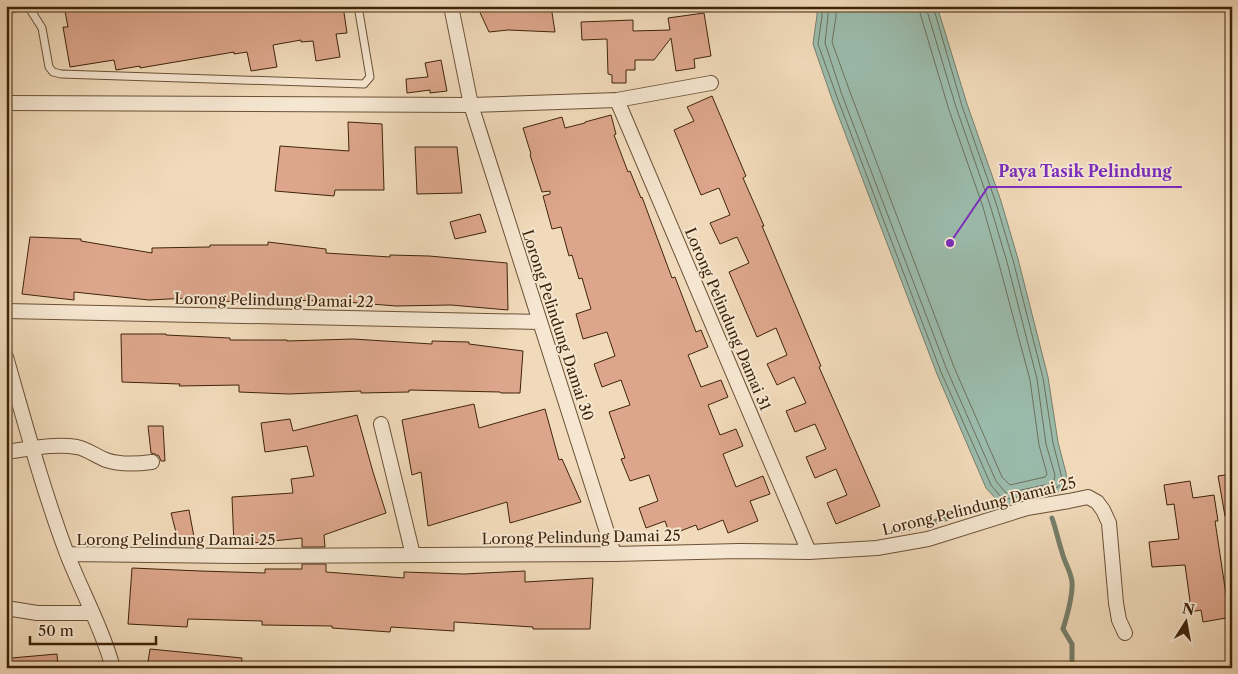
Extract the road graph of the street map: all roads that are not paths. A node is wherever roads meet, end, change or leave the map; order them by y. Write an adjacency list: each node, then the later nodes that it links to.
1 (27, 6): 2 (lane); 4 (lane)
2 (358, 6)
3 (451, 6): 8 (street, Lorong Pelindung Damai 30)
4 (6, 10)
5 (711, 83): 6 (street)
6 (617, 100): 8 (street); 17 (street, Lorong Pelindung Damai 31)
7 (6, 102): 8 (street)
8 (471, 105): 10 (street, Lorong Pelindung Damai 30)
9 (6, 311): 10 (street, Lorong Pelindung Damai 22)
10 (540, 322): 19 (street, Lorong Pelindung Damai 30)
11 (6, 357): 12 (street)
12 (10, 385): 14 (street)
13 (381, 424): 20 (street)
14 (32, 448): 15 (street); 16 (street); 18 (street)
15 (6, 452)
16 (152, 462)
17 (809, 552): 19 (street, Lorong Pelindung Damai 25); 23 (street, Lorong Pelindung Damai 25)
18 (67, 554): 20 (street, Lorong Pelindung Damai 25); 22 (street)
19 (614, 554): 20 (street, Lorong Pelindung Damai 25)
20 (413, 555)
21 (6, 608): 22 (street)
22 (92, 613): 24 (street)
23 (1126, 633)
24 (113, 668)

